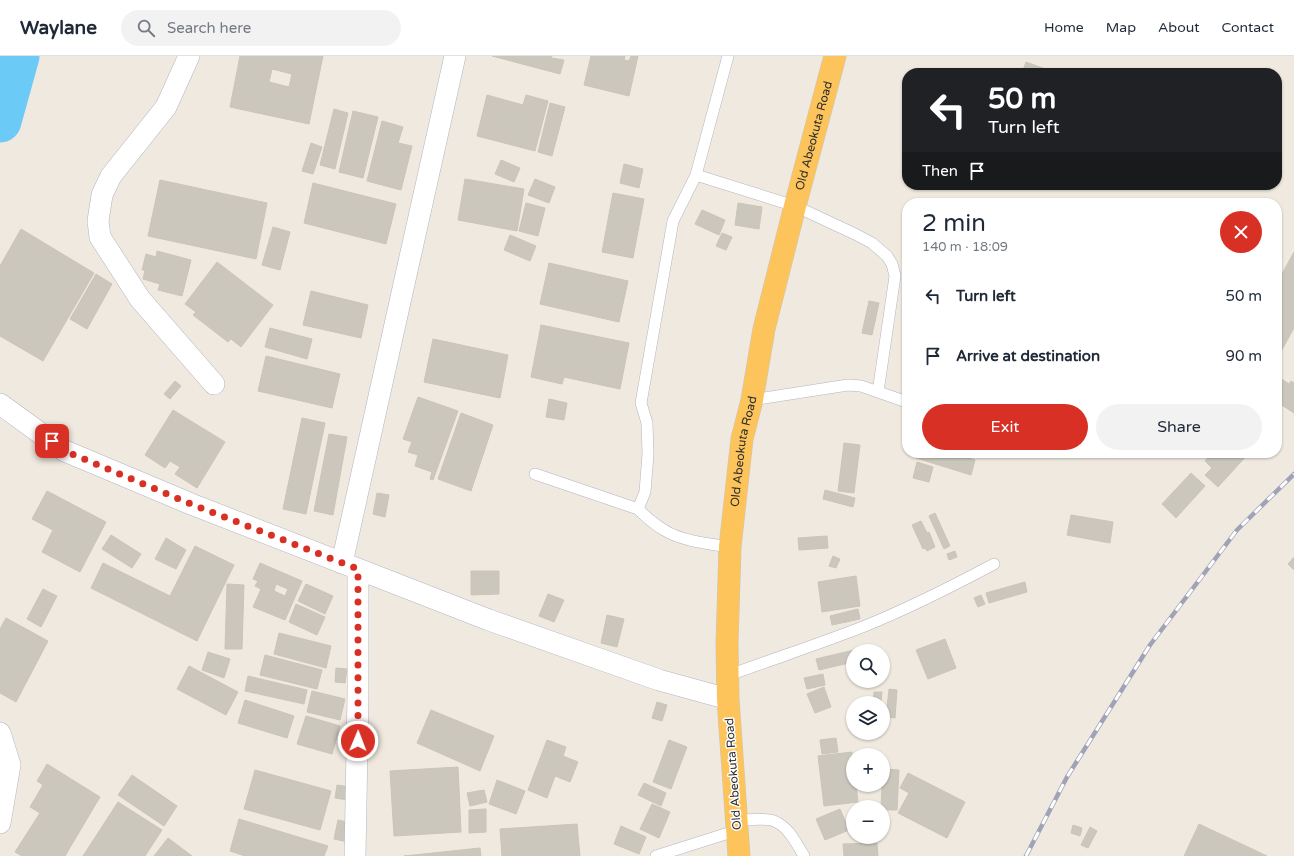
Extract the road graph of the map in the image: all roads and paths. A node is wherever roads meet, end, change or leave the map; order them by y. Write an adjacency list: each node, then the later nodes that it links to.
1 (189, 56): 7 (street)
2 (455, 56): 16 (street)
3 (728, 56): 5 (lane)
4 (833, 56): 6 (highway, Old Abeokuta Road)
5 (696, 175): 6 (lane); 13 (lane)
6 (795, 206): 8 (lane); 9 (highway, Old Abeokuta Road)
7 (214, 384)
8 (878, 392): 9 (lane); 10 (lane)
9 (752, 400): 14 (highway, Old Abeokuta Road)
10 (902, 400)
11 (0, 404): 16 (street)
12 (535, 474): 13 (lane)
13 (638, 509): 14 (lane)
14 (730, 547): 17 (highway, Old Abeokuta Road)
15 (994, 564): 17 (lane)
16 (350, 566): 18 (street); 22 (street)
17 (727, 676): 18 (highway, Old Abeokuta Road)
18 (728, 699): 21 (highway, Old Abeokuta Road)
19 (0, 734): 20 (street)
20 (0, 823)
21 (737, 825): 23 (lane); 24 (highway, Old Abeokuta Road); 25 (lane)
22 (355, 856)
23 (656, 856)
24 (740, 856)
25 (804, 856)

